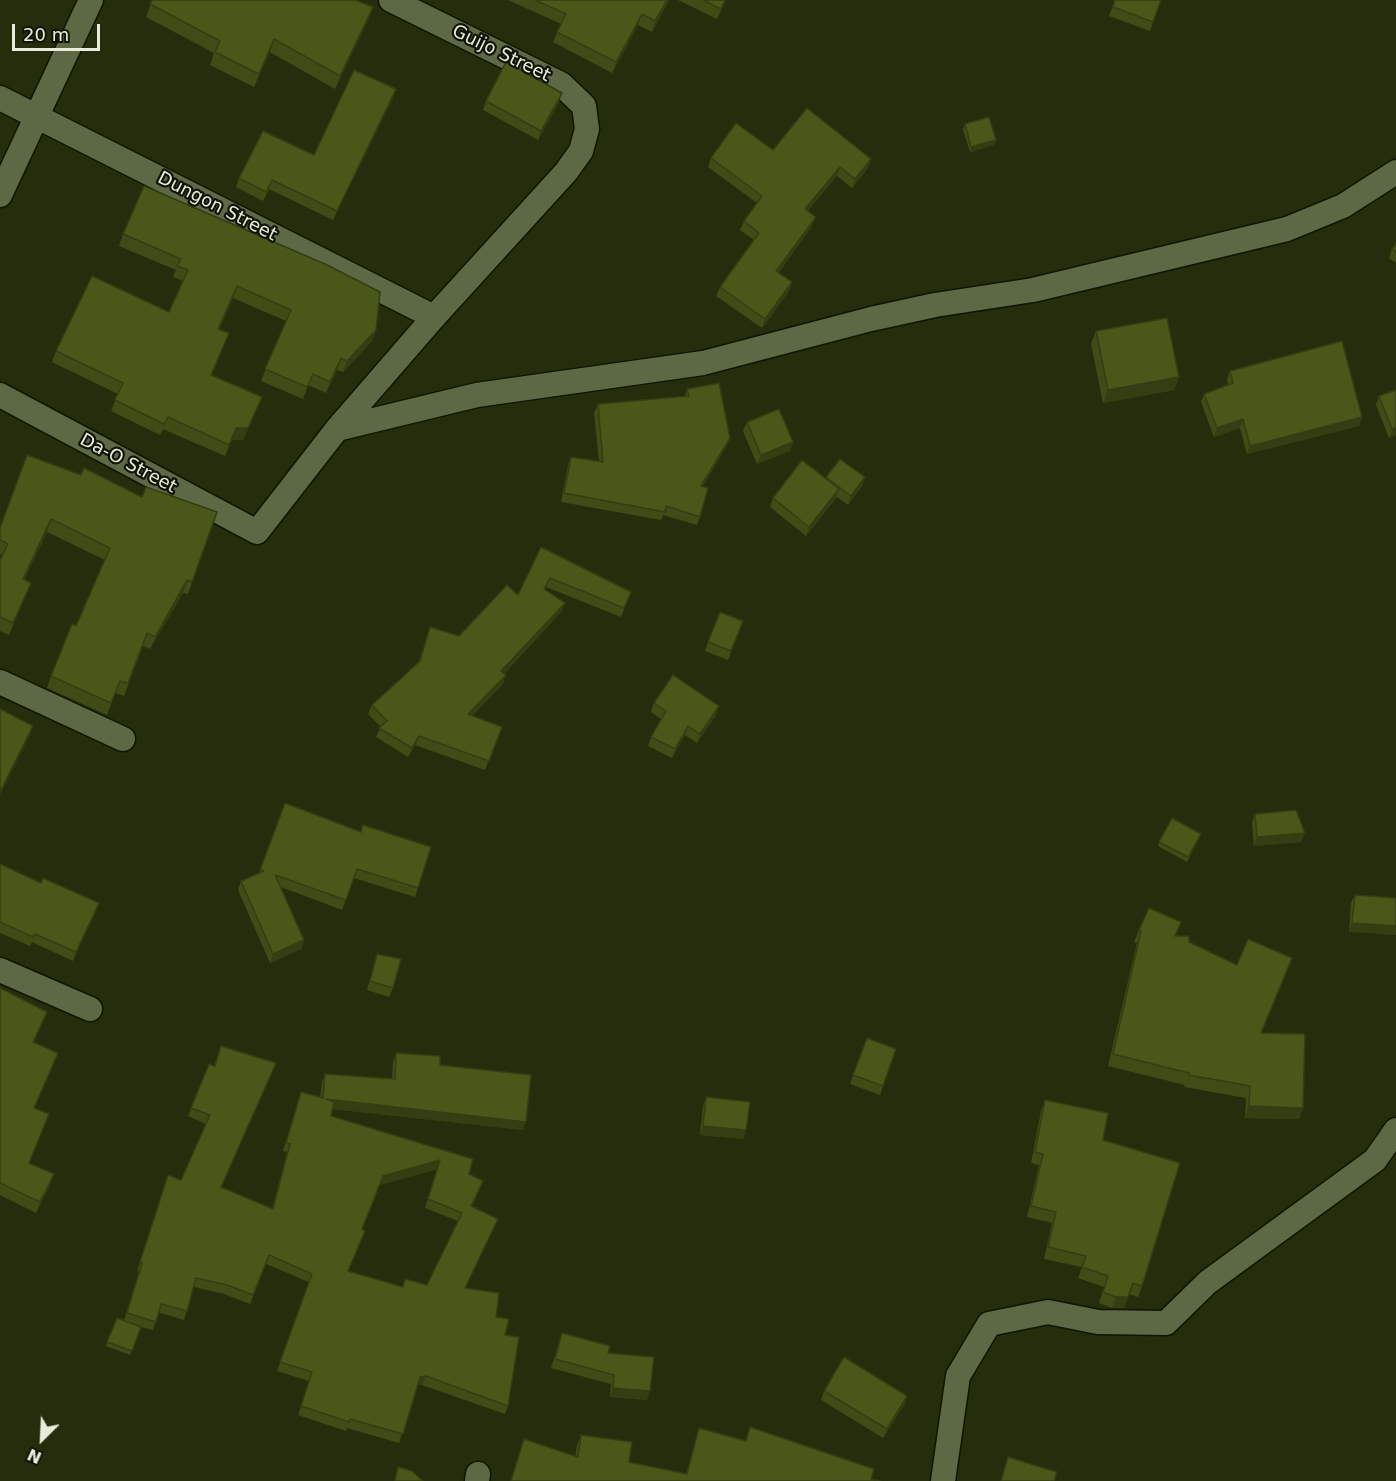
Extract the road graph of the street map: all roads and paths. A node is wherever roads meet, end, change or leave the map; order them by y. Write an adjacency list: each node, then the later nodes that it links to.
1 (92, 0): 4 (street)
2 (391, 0): 7 (street, Guijo Street)
3 (0, 98): 4 (street, Dungon Street)
4 (36, 115): 6 (street); 7 (street, Dungon Street)
5 (1396, 172): 9 (street)
6 (0, 195)
7 (434, 317): 9 (street)
8 (0, 395): 9 (street, Da-O Street)
9 (337, 429)
10 (0, 682): 11 (street)
11 (123, 739)
12 (0, 970): 13 (street)
13 (90, 1009)
14 (1396, 1130): 15 (street)
15 (943, 1481)

